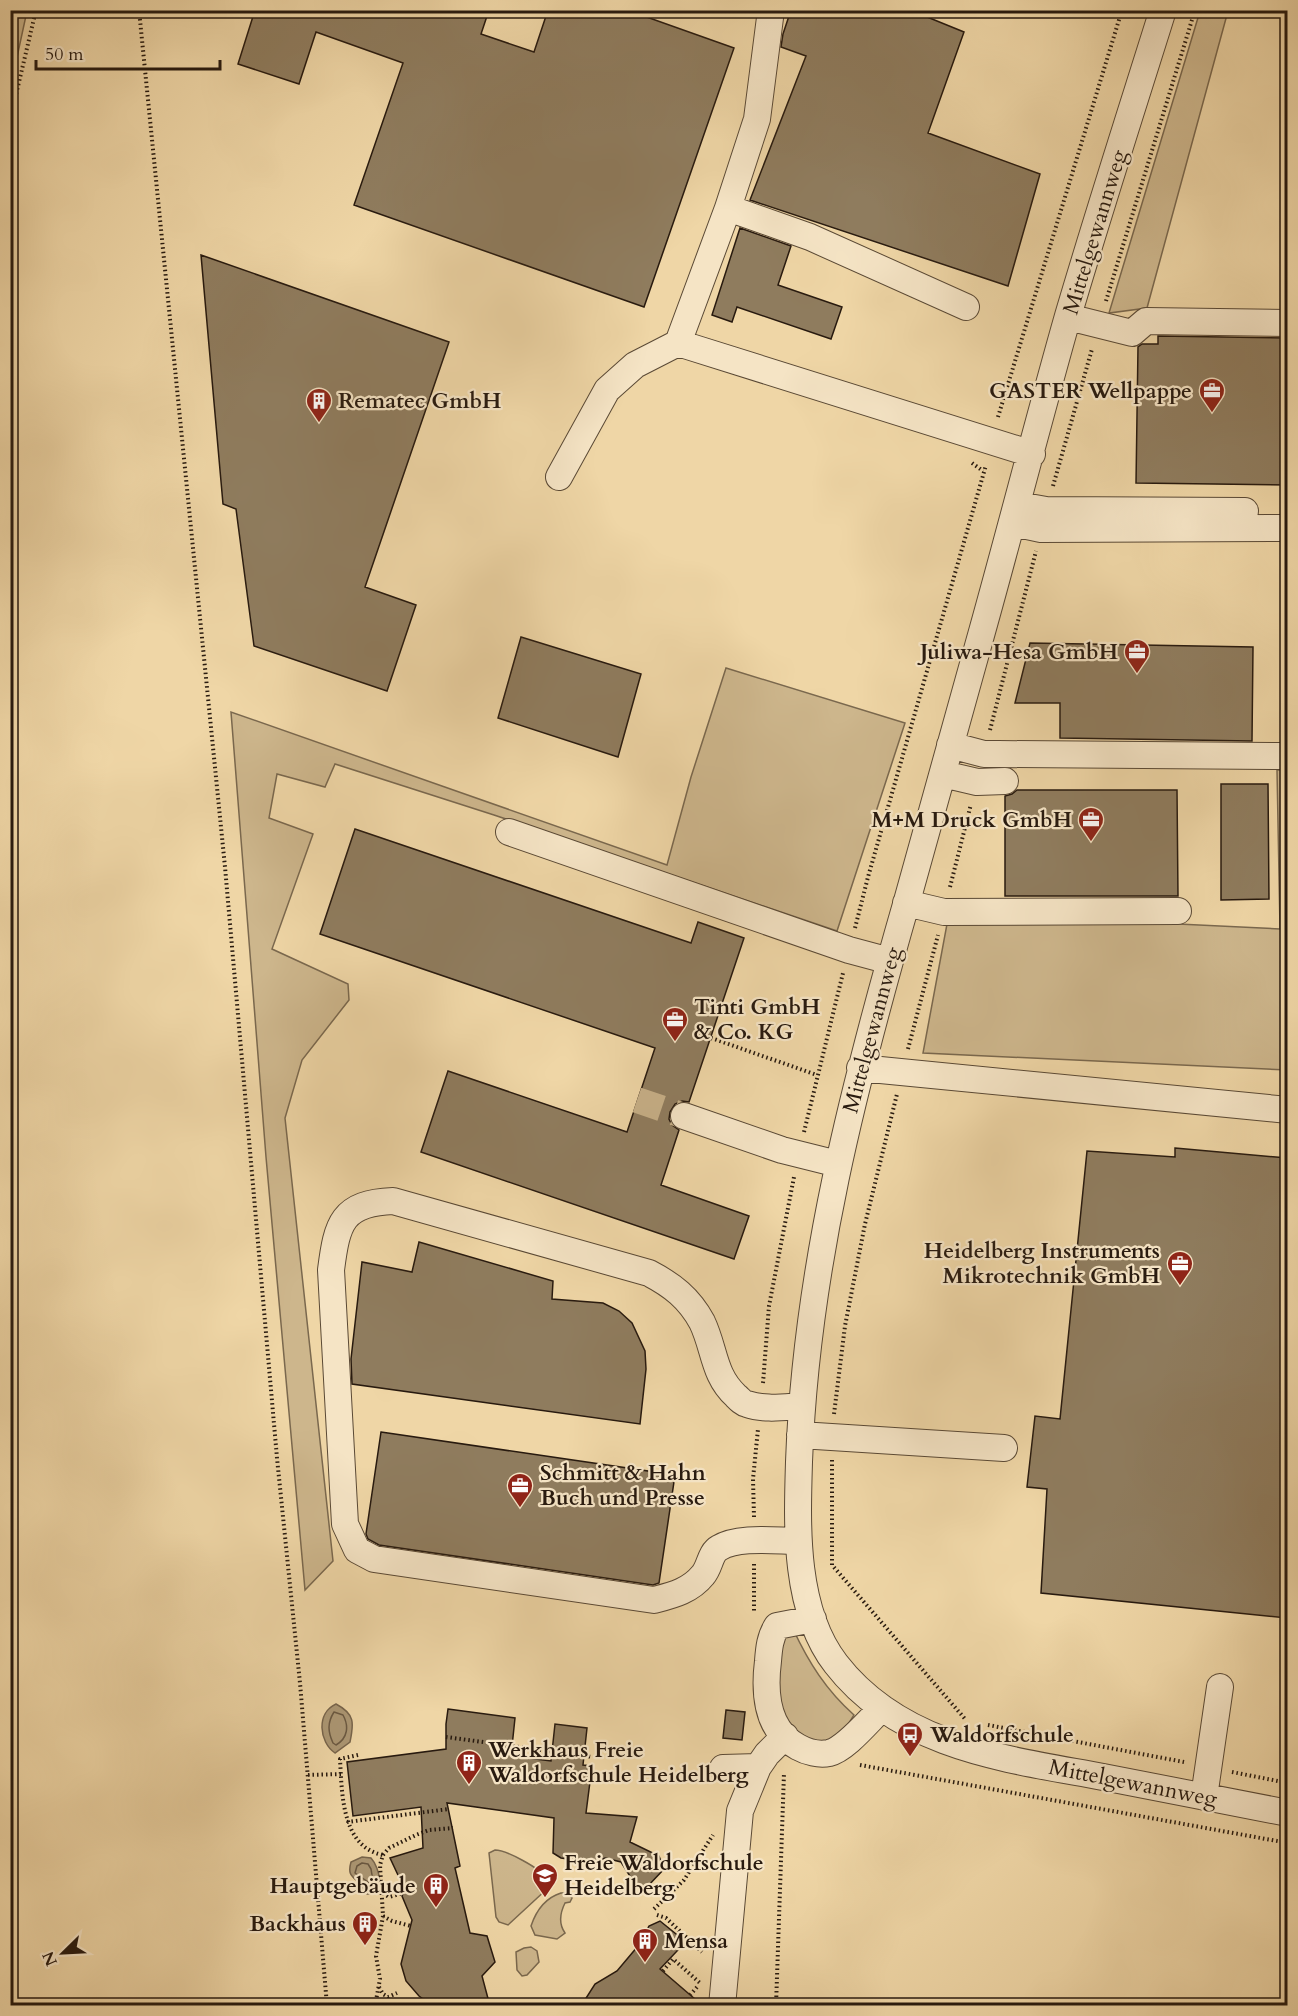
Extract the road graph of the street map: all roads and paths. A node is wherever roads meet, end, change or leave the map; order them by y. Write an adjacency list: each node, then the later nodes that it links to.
1 (36, 10): 6 (path)
2 (140, 10): 56 (path)
3 (771, 10): 7 (street)
4 (1163, 10): 9 (street, Mittelgewannweg)
5 (1195, 10): 11 (path)
6 (10, 120)
7 (728, 208): 8 (street); 12 (street)
8 (966, 307)
9 (1068, 317): 11 (street); 13 (street, Mittelgewannweg)
10 (1287, 323): 11 (street)
11 (1099, 326): 17 (path)
12 (678, 342): 13 (street); 14 (street)
13 (1032, 454): 16 (street, Mittelgewannweg)
14 (559, 477)
15 (1287, 511): 17 (street)
16 (1015, 514): 17 (street); 19 (street, Mittelgewannweg)
17 (1044, 520): 18 (street); 20 (path)
18 (1287, 528)
19 (950, 745): 20 (street); 22 (street, Mittelgewannweg)
20 (984, 754): 21 (street)
21 (1287, 756)
22 (943, 774): 24 (street); 26 (street, Mittelgewannweg)
23 (1005, 781): 24 (street)
24 (977, 782): 28 (path)
25 (509, 832): 29 (street)
26 (906, 903): 28 (street); 29 (street, Mittelgewannweg)
27 (1178, 910): 28 (street)
28 (944, 912): 32 (path)
29 (890, 961): 31 (street, Mittelgewannweg)
30 (711, 1038): 33 (path)
31 (860, 1068): 32 (street); 36 (street, Mittelgewannweg)
32 (902, 1072): 34 (street); 39 (path)
33 (817, 1075)
34 (1287, 1110)
35 (684, 1116): 36 (street)
36 (838, 1164): 37 (street, Mittelgewannweg)
37 (802, 1407): 38 (street, Mittelgewannweg); 41 (street)
38 (800, 1435): 39 (street); 41 (street, Mittelgewannweg)
39 (833, 1436): 40 (street); 45 (path)
40 (1004, 1448)
41 (798, 1541): 42 (street, Mittelgewannweg)
42 (813, 1619): 44 (street, Mittelgewannweg); 48 (street)
43 (1220, 1687): 54 (street)
44 (882, 1708): 48 (street); 58 (street, Mittelgewannweg)
45 (967, 1722)
46 (979, 1724): 54 (path)
47 (446, 1737): 50 (path)
48 (782, 1744): 52 (street); 80 (path)
49 (358, 1755): 55 (path)
50 (593, 1757)
51 (857, 1764): 64 (path)
52 (758, 1767): 53 (street); 72 (street)
53 (723, 1768)
54 (1208, 1768): 57 (path); 58 (street)
55 (341, 1774): 56 (path); 61 (path)
56 (308, 1775): 77 (path)
57 (1287, 1783)
58 (1204, 1797): 60 (street, Mittelgewannweg)
59 (449, 1809): 61 (path)
60 (1287, 1813)
61 (347, 1822): 65 (path)
62 (453, 1828): 65 (path)
63 (716, 1832): 68 (path)
64 (1287, 1843)
65 (383, 1854): 66 (path)
66 (383, 1893): 67 (path); 70 (path)
67 (403, 1893)
68 (654, 1909)
69 (657, 1915): 72 (path)
70 (383, 1916): 71 (path); 75 (path)
71 (411, 1926)
72 (726, 1967): 79 (street)
73 (663, 1971): 74 (path)
74 (701, 1983)
75 (379, 1986): 76 (path); 78 (path)
76 (397, 1993)
77 (327, 2006)
78 (375, 2006)
79 (722, 2006)
80 (776, 2006)

